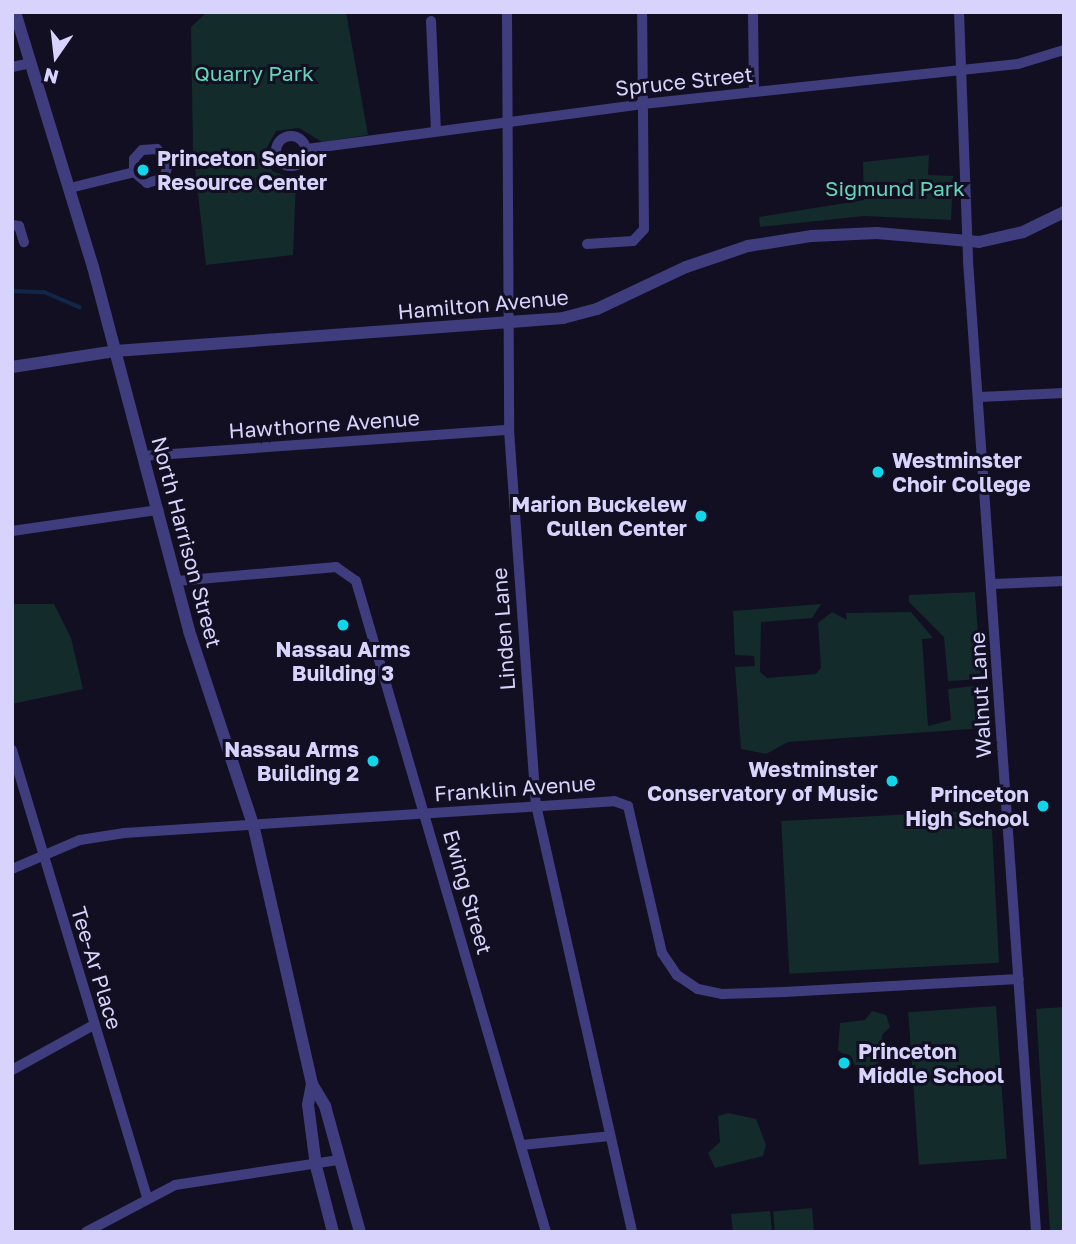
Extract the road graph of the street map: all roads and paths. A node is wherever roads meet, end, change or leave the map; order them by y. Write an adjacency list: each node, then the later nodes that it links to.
1 (15, 12): 8 (street, North Harrison Street)
2 (508, 12): 13 (street, Linden Lane)
3 (642, 12): 12 (street)
4 (753, 12): 11 (street)
5 (959, 12): 10 (street, Walnut Lane)
6 (431, 21): 14 (street)
7 (1064, 50): 10 (street, Spruce Street)
8 (31, 63): 9 (street); 17 (street, North Harrison Street)
9 (12, 67)
10 (960, 70): 11 (street, Spruce Street); 20 (street, Walnut Lane)
11 (754, 92): 12 (street, Spruce Street)
12 (643, 104): 13 (street, Spruce Street); 22 (street)
13 (507, 122): 14 (street, Spruce Street); 23 (street, Linden Lane)
14 (436, 131): 15 (street, Spruce Street)
15 (307, 149)
16 (134, 172): 17 (street)
17 (70, 188): 24 (street, North Harrison Street)
18 (1064, 212): 20 (street, Hamilton Avenue)
19 (12, 225): 21 (street)
20 (966, 241): 23 (street, Hamilton Avenue); 27 (street, Walnut Lane)
21 (24, 242)
22 (587, 244)
23 (509, 324): 24 (street, Hamilton Avenue); 28 (street, Linden Lane)
24 (115, 351): 25 (street, Hamilton Avenue); 29 (street, North Harrison Street)
25 (12, 366)
26 (1064, 393): 27 (street)
27 (979, 397): 34 (street, Walnut Lane)
28 (509, 430): 29 (street, Hawthorne Avenue); 36 (street, Linden Lane)
29 (143, 456): 30 (street, North Harrison Street)
30 (158, 510): 31 (street); 32 (street, North Harrison Street)
31 (12, 531)
32 (177, 581): 37 (street, Ewing Street); 38 (street, North Harrison Street)
33 (1064, 581): 34 (street)
34 (993, 584): 41 (street, Walnut Lane)
35 (12, 750): 39 (street, Tee-Ar Place)
36 (536, 805): 37 (street, Franklin Avenue); 41 (street, Franklin Avenue); 45 (street, Linden Lane)
37 (425, 813): 38 (street, Franklin Avenue); 46 (street, Ewing Street)
38 (253, 824): 39 (street, Franklin Avenue); 44 (street, North Harrison Street)
39 (43, 855): 40 (street, Franklin Avenue); 42 (street, Tee-Ar Place)
40 (12, 869)
41 (1019, 979): 56 (street, Walnut Lane)
42 (94, 1025): 43 (street); 49 (street, Tee-Ar Place)
43 (12, 1070)
44 (312, 1084): 47 (street, North Harrison Street); 48 (street, North Harrison Street)
45 (610, 1136): 46 (street); 55 (street, Linden Lane)
46 (522, 1145): 54 (street, Ewing Street)
47 (340, 1160): 48 (street); 50 (street, North Harrison Street)
48 (316, 1166): 49 (street); 52 (street, North Harrison Street)
49 (147, 1196): 51 (street)
50 (356, 1217): 52 (street); 53 (street, North Harrison Street)
51 (86, 1232)
52 (335, 1232)
53 (360, 1232)
54 (546, 1232)
55 (632, 1232)
56 (1037, 1232)

